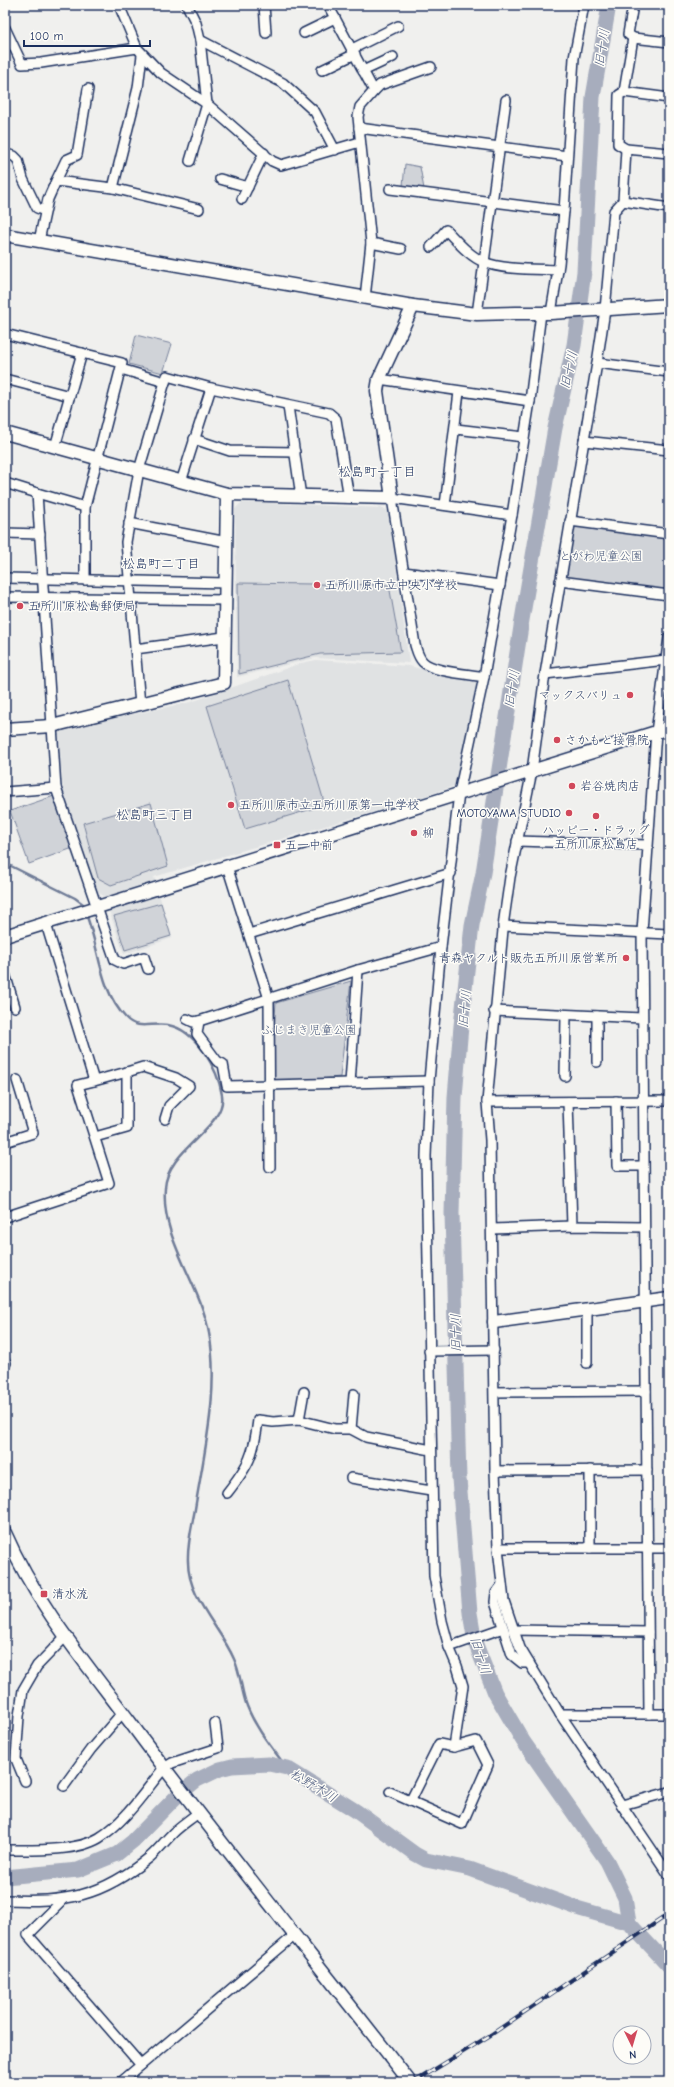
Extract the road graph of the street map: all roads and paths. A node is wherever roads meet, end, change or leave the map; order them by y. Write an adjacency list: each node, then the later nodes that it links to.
1 (119, 5): 15 (street)
2 (187, 5): 13 (street)
3 (264, 5): 10 (street)
4 (328, 5): 7 (street)
5 (584, 5): 35 (street)
6 (633, 5): 12 (street)
7 (335, 18): 11 (street); 16 (street)
8 (398, 26): 16 (street)
9 (5, 28): 15 (street)
10 (266, 33)
11 (304, 33)
12 (633, 38): 14 (street); 23 (street)
13 (200, 40): 26 (street); 31 (street)
14 (669, 42)
15 (139, 51): 26 (street); 40 (street)
16 (353, 52): 19 (street); 20 (street)
17 (394, 57): 20 (street)
18 (431, 67): 22 (street)
19 (322, 70)
20 (363, 71): 22 (street)
21 (88, 89): 38 (street)
22 (374, 91): 27 (street)
23 (624, 92): 24 (street); 30 (street)
24 (669, 98)
25 (506, 100): 29 (street)
26 (207, 104): 32 (street); 36 (street)
27 (359, 128): 28 (street); 29 (street)
28 (360, 142): 31 (street); 51 (street)
29 (501, 148): 35 (street); 43 (street)
30 (626, 149): 33 (street); 44 (street)
31 (335, 150): 32 (street)
32 (264, 153): 39 (street)
33 (669, 153)
34 (5, 154): 47 (street)
35 (567, 156): 48 (street)
36 (190, 161)
37 (220, 179): 39 (street)
38 (56, 181): 40 (street); 47 (street)
39 (248, 187): 42 (street)
40 (113, 188): 46 (street)
41 (390, 189): 43 (street)
42 (242, 199)
43 (493, 201): 48 (street); 54 (street)
44 (623, 202): 45 (street); 59 (street)
45 (669, 208)
46 (199, 209)
47 (45, 211): 50 (street)
48 (564, 211): 55 (street)
49 (5, 235): 50 (street)
50 (39, 241): 56 (street)
51 (371, 243): 53 (street); 56 (street)
52 (431, 247): 54 (street)
53 (400, 249)
54 (484, 263): 55 (street); 61 (street)
55 (558, 270): 60 (street)
56 (365, 298): 58 (street)
57 (669, 305): 59 (street)
58 (413, 306): 61 (street); 68 (street)
59 (605, 310): 60 (street); 64 (street)
60 (548, 313): 61 (street); 73 (street)
61 (477, 314)
62 (5, 334): 63 (street)
63 (82, 353): 65 (street); 72 (street)
64 (597, 363): 66 (street); 79 (street)
65 (120, 369): 69 (street); 83 (street)
66 (669, 372)
67 (5, 379): 72 (street)
68 (379, 379): 71 (street); 91 (street)
69 (165, 382): 70 (street); 84 (street)
70 (211, 388): 74 (street); 78 (street)
71 (459, 392): 73 (street); 75 (street)
72 (70, 396): 80 (street)
73 (530, 401): 77 (street)
74 (288, 406): 82 (street); 90 (street)
75 (456, 429): 77 (street); 92 (street)
76 (5, 433): 80 (street)
77 (524, 437): 94 (street)
78 (194, 439): 82 (street); 85 (street)
79 (584, 441): 81 (street); 95 (street)
80 (55, 447): 83 (street)
81 (669, 450)
82 (295, 452): 89 (street)
83 (97, 458): 84 (street); 93 (street)
84 (139, 470): 85 (street); 96 (street)
85 (181, 482): 88 (street)
86 (5, 483): 87 (street)
87 (37, 493): 93 (street); 98 (street)
88 (227, 494): 89 (street); 100 (street)
89 (301, 497): 90 (street)
90 (349, 498): 91 (street)
91 (392, 498): 92 (street); 101 (street)
92 (445, 505): 94 (street)
93 (85, 507): 104 (street)
94 (512, 515): 108 (street)
95 (570, 521): 99 (street); 106 (street)
96 (129, 523): 100 (street); 105 (street)
97 (5, 533): 98 (street)
98 (40, 534): 103 (street)
99 (669, 534)
100 (227, 542): 107 (street)
101 (404, 572): 108 (street); 119 (street)
102 (5, 578): 103 (street)
103 (42, 580): 104 (street); 111 (street)
104 (85, 580): 105 (street)
105 (130, 581): 107 (street); 112 (street)
106 (560, 581): 109 (street); 118 (street)
107 (226, 583): 113 (street)
108 (500, 585): 119 (street)
109 (669, 595)
110 (5, 597): 111 (street)
111 (43, 599): 112 (street); 121 (street)
112 (131, 599): 113 (street); 116 (street)
113 (225, 600): 114 (street)
114 (224, 637): 116 (street); 120 (street)
115 (669, 637): 117 (street)
116 (136, 649): 120 (street)
117 (666, 660): 118 (street); 124 (street)
118 (545, 674): 125 (street)
119 (484, 677): 128 (street)
120 (140, 705): 121 (street)
121 (52, 726): 123 (street); 126 (street)
122 (669, 728): 124 (street)
123 (5, 729)
124 (656, 732): 125 (street); 130 (street)
125 (532, 771): 128 (street); 129 (street)
126 (56, 788): 127 (street); 133 (street)
127 (5, 792)
128 (463, 792): 131 (street); 132 (street)
129 (517, 841): 130 (street); 135 (street)
130 (647, 846): 136 (street)
131 (227, 866): 133 (street); 137 (street)
132 (451, 873): 137 (street); 140 (street)
133 (96, 908): 134 (street); 141 (street)
134 (46, 924): 139 (street); 156 (street)
135 (503, 926): 136 (street); 146 (street)
136 (642, 932): 138 (street); 149 (street)
137 (249, 934): 144 (street)
138 (669, 934)
139 (5, 936)
140 (441, 947): 142 (street); 157 (street)
141 (148, 969)
142 (358, 970): 144 (street); 158 (street)
143 (5, 974): 145 (street)
144 (269, 999): 151 (street); 159 (street)
145 (15, 1007)
146 (494, 1012): 147 (street); 163 (street)
147 (566, 1015): 148 (street); 154 (street)
148 (597, 1016): 149 (street); 152 (street)
149 (642, 1018): 161 (street)
150 (187, 1019): 151 (street)
151 (199, 1022): 159 (street)
152 (597, 1062)
153 (127, 1072): 156 (street); 165 (street); 166 (street)
154 (565, 1076)
155 (17, 1080): 167 (street)
156 (94, 1081): 166 (street)
157 (429, 1081): 158 (street); 179 (street)
158 (350, 1083): 159 (street)
159 (270, 1084): 169 (street)
160 (616, 1101): 161 (street); 164 (street); 168 (street)
161 (643, 1101): 162 (street); 168 (street)
162 (669, 1101)
163 (487, 1102): 164 (street); 173 (street)
164 (568, 1102): 171 (street)
165 (165, 1119)
166 (95, 1137): 170 (street)
167 (5, 1142)
168 (643, 1166): 172 (street)
169 (270, 1168)
170 (5, 1218)
171 (572, 1226): 172 (street); 173 (street)
172 (643, 1227): 175 (street)
173 (492, 1229): 177 (street)
174 (669, 1298): 175 (street)
175 (644, 1302): 176 (street); 181 (street)
176 (587, 1309): 177 (street); 180 (street)
177 (494, 1322): 178 (street)
178 (494, 1350): 179 (street); 183 (street)
179 (431, 1351): 187 (street)
180 (587, 1362)
181 (646, 1391): 183 (street); 189 (street)
182 (304, 1392): 185 (street)
183 (495, 1392): 190 (street)
184 (354, 1394): 186 (street)
185 (299, 1420): 186 (street); 193 (street)
186 (351, 1429): 187 (street)
187 (431, 1450): 192 (street)
188 (590, 1470): 189 (street); 190 (street); 196 (street)
189 (647, 1470): 197 (street)
190 (495, 1471): 195 (street)
191 (351, 1478): 192 (street)
192 (431, 1491): 204 (street)
193 (228, 1493)
194 (6, 1540): 203 (street)
195 (498, 1548): 196 (street); 199 (street)
196 (590, 1548): 197 (street)
197 (647, 1548): 198 (street); 202 (street)
198 (669, 1548)
199 (502, 1585): 200 (street); 201 (street)
200 (502, 1628): 204 (street); 205 (street)
201 (513, 1630): 202 (street); 205 (street)
202 (648, 1632): 208 (street)
203 (65, 1637): 206 (street); 213 (street)
204 (451, 1646): 211 (street)
205 (529, 1663): 207 (street)
206 (123, 1712): 212 (street); 214 (street)
207 (560, 1714): 208 (street); 218 (street)
208 (649, 1714): 209 (street)
209 (669, 1714)
210 (215, 1723): 212 (street)
211 (454, 1747): 217 (street); 217 (street)
212 (166, 1770): 219 (street); 220 (street)
213 (25, 1781)
214 (64, 1786)
215 (390, 1792): 217 (street)
216 (669, 1792): 218 (street)
217 (411, 1800)
218 (622, 1805): 221 (street)
219 (198, 1810): 222 (street); 224 (street)
220 (5, 1850)
221 (669, 1875)
222 (64, 1899): 223 (street); 225 (street)
223 (5, 1900)
224 (295, 1935): 225 (street); 227 (street)
225 (141, 2065): 226 (street)
226 (121, 2082)
227 (410, 2082)

